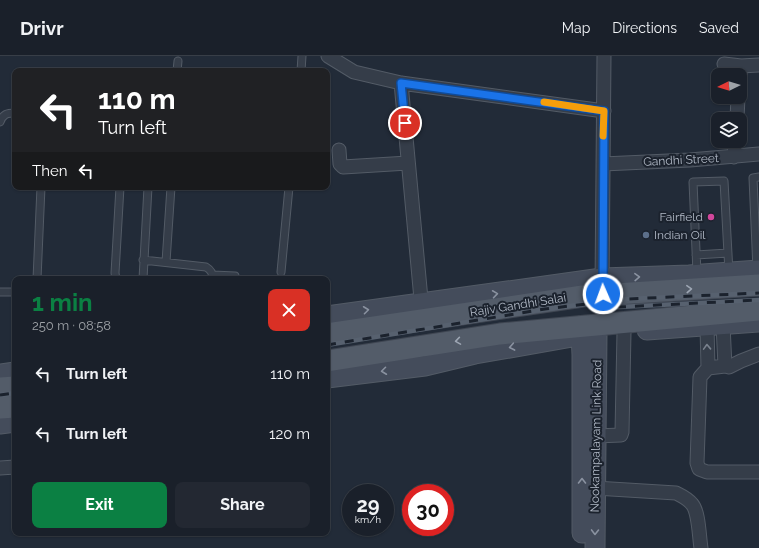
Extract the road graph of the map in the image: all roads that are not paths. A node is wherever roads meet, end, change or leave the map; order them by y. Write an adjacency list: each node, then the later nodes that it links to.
1 (302, 56): 8 (lane)
2 (328, 56): 11 (street)
3 (604, 56): 12 (street)
4 (178, 61): 7 (lane)
5 (724, 64): 9 (street)
6 (759, 65): 10 (street)
7 (177, 68)
8 (301, 68)
9 (732, 68)
10 (747, 69)
11 (401, 83): 12 (street); 19 (street)
12 (604, 111): 20 (street)
13 (12, 113): 14 (lane)
14 (0, 122)
15 (735, 148): 18 (street)
16 (339, 150): 19 (street)
17 (759, 154): 18 (street, Gandhi Street)
18 (734, 157): 20 (street, Gandhi Street)
19 (408, 163): 43 (street)
20 (603, 164): 39 (street)
21 (759, 177): 34 (lane)
22 (41, 190): 35 (lane)
23 (120, 190): 36 (lane)
24 (148, 190): 29 (lane)
25 (171, 190): 30 (lane)
26 (289, 190): 31 (lane)
27 (728, 253): 28 (lane); 28 (lane); 32 (lane)
28 (696, 255): 33 (lane)
29 (143, 260): 30 (lane); 37 (lane)
30 (166, 262): 38 (lane)
31 (280, 272)
32 (729, 272): 33 (street); 34 (street)
33 (697, 274): 39 (street, one-way to 33)
34 (758, 275): 39 (main road, Rajiv Gandhi Salai, one-way to 34)
35 (37, 276)
36 (116, 276)
37 (143, 276)
38 (213, 276)
39 (602, 286): 43 (main road, Rajiv Gandhi Salai, one-way to 39)
40 (0, 292): 41 (lane)
41 (12, 292)
42 (759, 310): 47 (main road)
43 (423, 312): 44 (street, one-way to 43); 49 (main road, Rajiv Gandhi Salai)
44 (330, 316)
45 (759, 322): 46 (street)
46 (715, 325): 48 (street); 52 (street); 53 (street, one-way to 46)
47 (588, 330): 48 (street); 51 (main road, one-way to 51); 56 (street, one-way to 56); 63 (street, Nookampalayam Link Road); 68 (street, Nookampalayam Link Road, one-way to 47)
48 (624, 332): 63 (street)
49 (330, 333)
50 (759, 354): 52 (street)
51 (330, 361)
52 (725, 366): 53 (street)
53 (708, 368): 66 (street)
54 (12, 372): 55 (street)
55 (0, 374)
56 (330, 378)
57 (12, 387): 58 (main road)
58 (0, 388)
59 (12, 407): 60 (main road)
60 (0, 408)
61 (12, 422): 62 (street)
62 (0, 424)
63 (596, 436): 67 (street, Nookampalayam Link Road)
64 (0, 468): 65 (street)
65 (12, 468)
66 (759, 472)
67 (596, 488): 69 (street, Nookampalayam Link Road, one-way to 69); 70 (street)
68 (582, 548)
69 (595, 548)
70 (701, 548)

